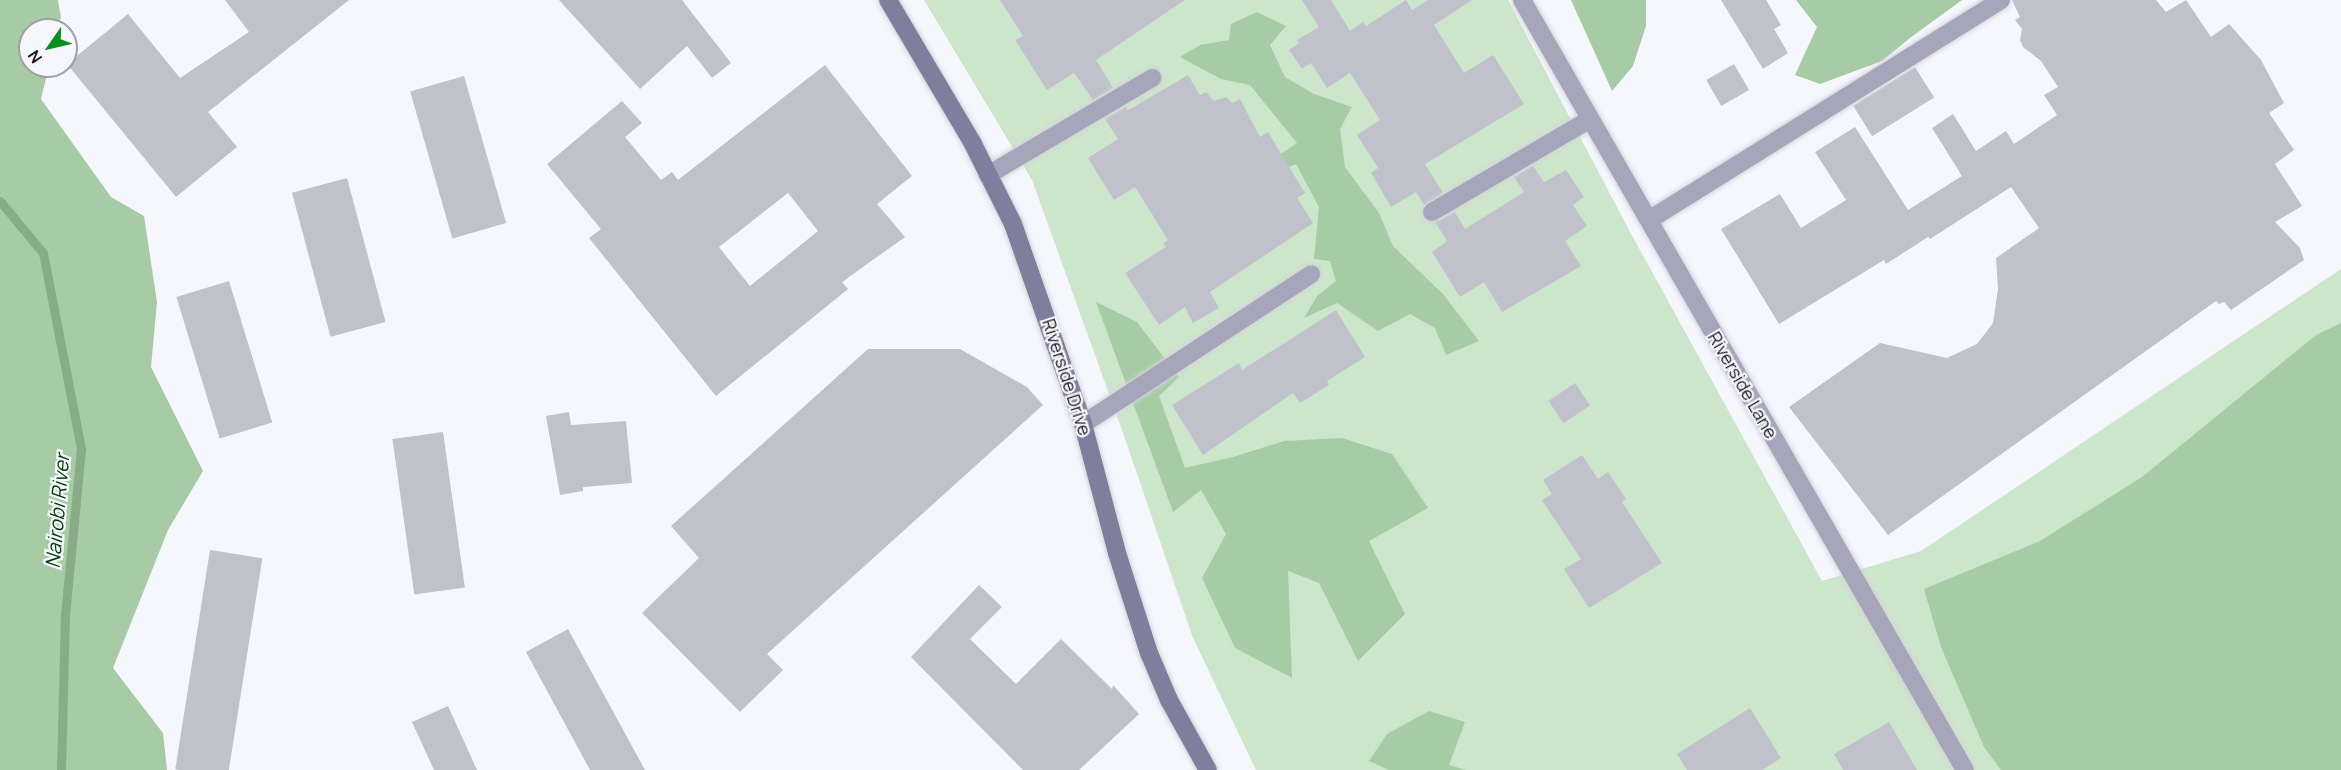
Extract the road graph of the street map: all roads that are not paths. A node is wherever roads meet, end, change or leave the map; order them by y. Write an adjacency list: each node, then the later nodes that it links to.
1 (888, 0): 6 (street, Riverside Drive)
2 (1522, 0): 5 (street, Riverside Lane)
3 (2001, 0): 8 (street)
4 (1152, 78): 6 (street)
5 (1589, 120): 7 (street); 8 (street, Riverside Lane)
6 (988, 175): 10 (street, Riverside Drive)
7 (1432, 212)
8 (1649, 220): 12 (street, Riverside Lane)
9 (1311, 274): 10 (street)
10 (1083, 424): 11 (street, Riverside Drive)
11 (1209, 770)
12 (1965, 770)

